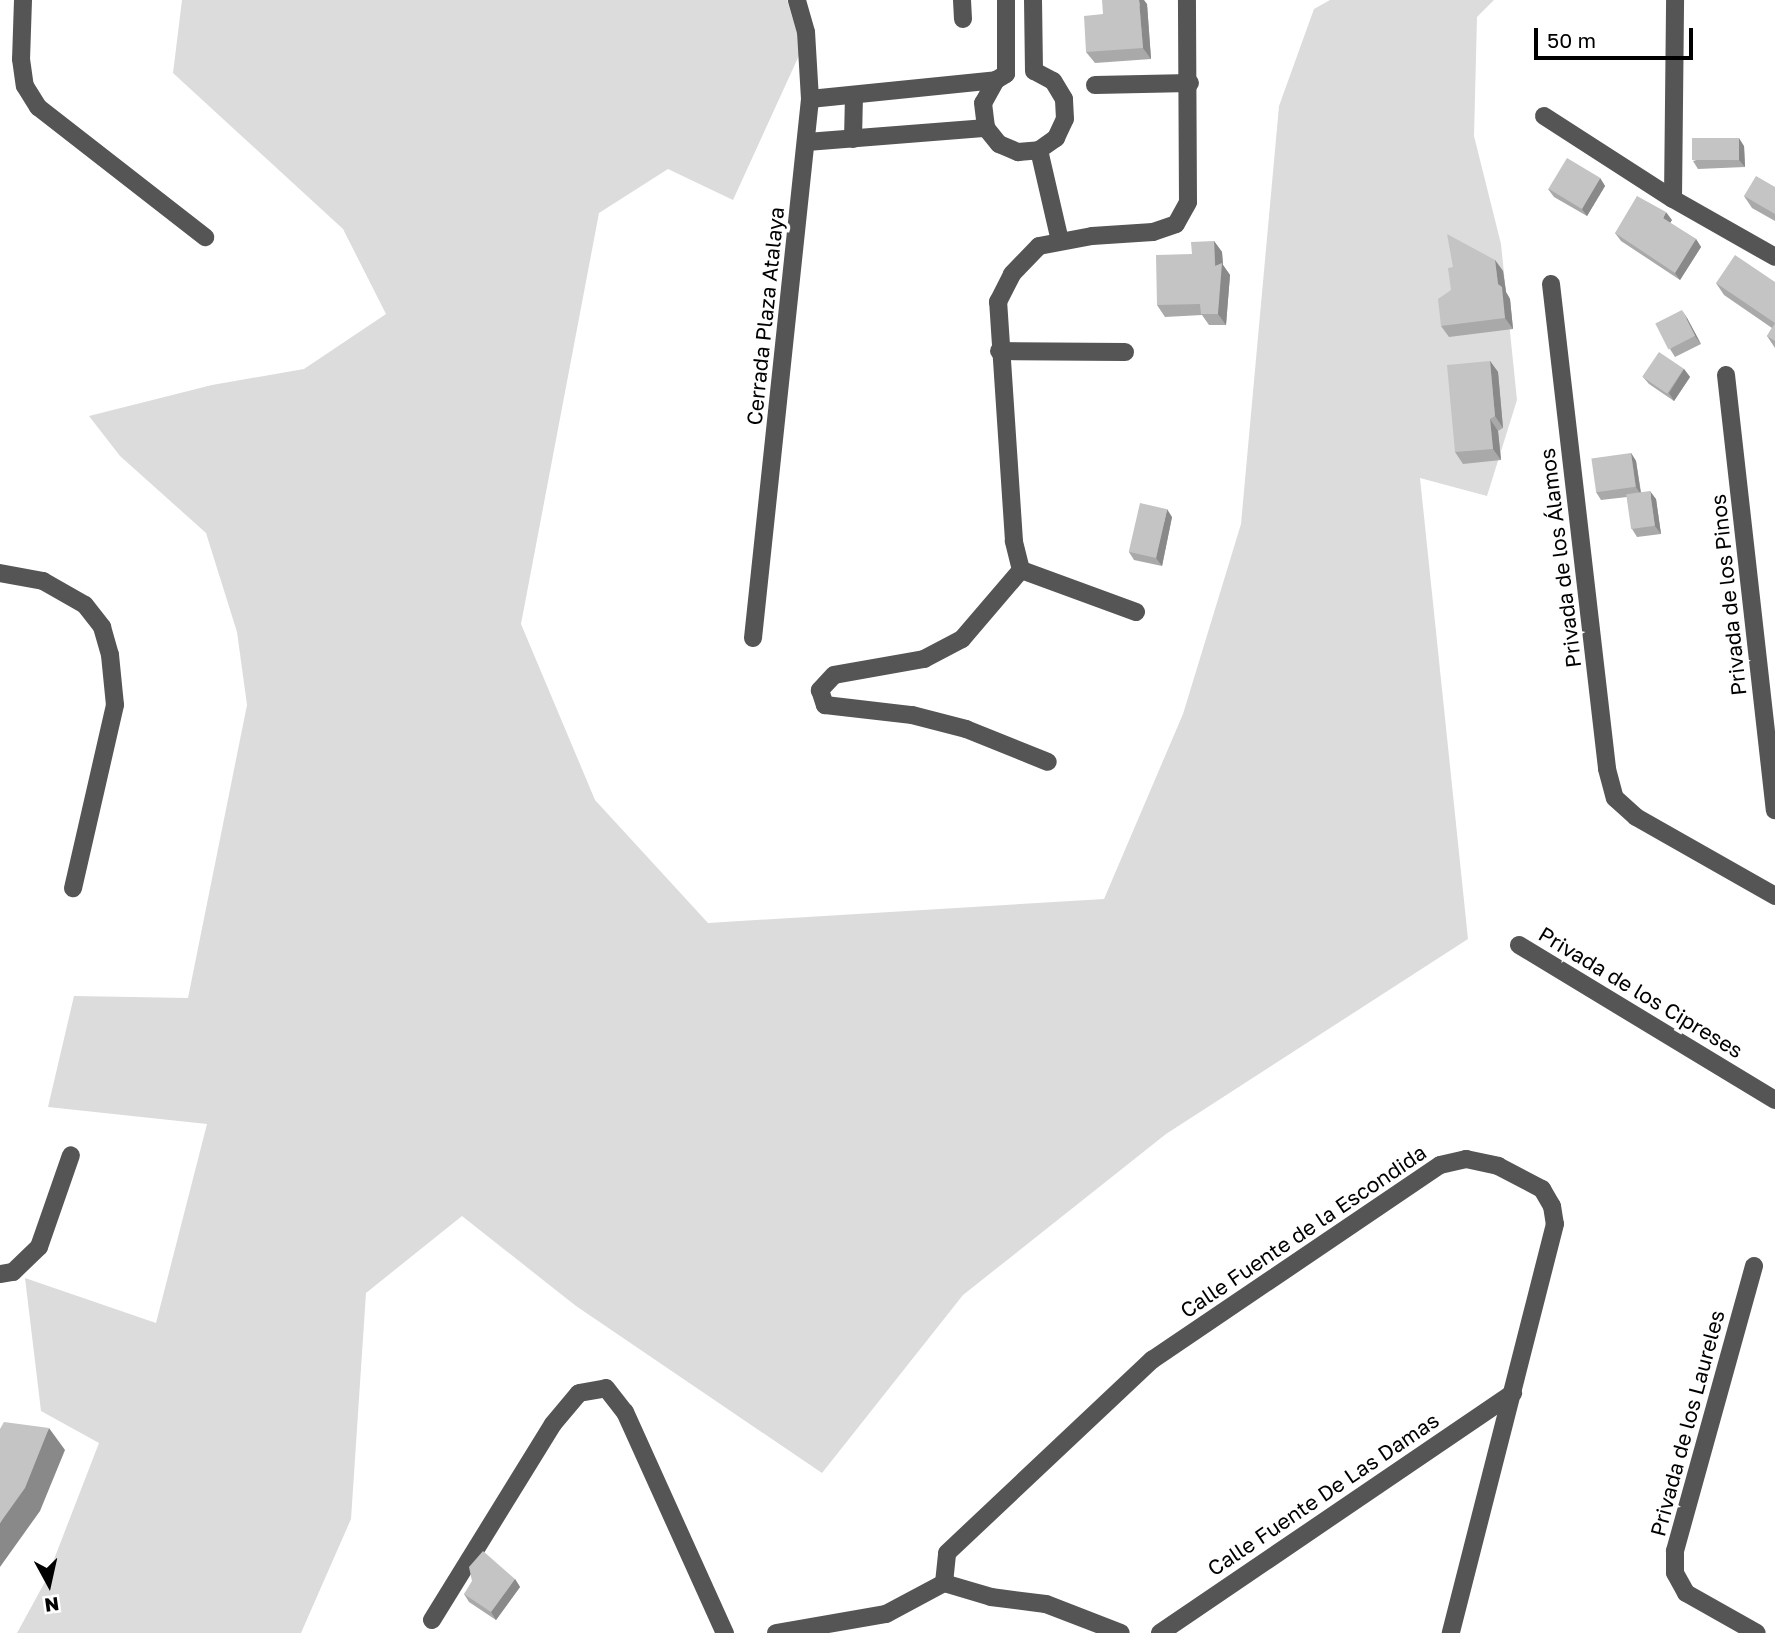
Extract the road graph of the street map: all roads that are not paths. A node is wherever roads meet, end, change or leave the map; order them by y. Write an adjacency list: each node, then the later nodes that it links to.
1 (23, 0): 20 (street)
2 (797, 0): 13 (street, Cerrada Plaza Atalaya)
3 (962, 0): 8 (street)
4 (1006, 0): 9 (street)
5 (1033, 0): 18 (street)
6 (1187, 0): 10 (street)
7 (1675, 0): 19 (street)
8 (963, 19)
9 (996, 80): 12 (street); 15 (street)
10 (1190, 83): 11 (street); 21 (street)
11 (1095, 85)
12 (854, 95): 13 (street); 16 (street)
13 (810, 99): 17 (street, Cerrada Plaza Atalaya)
14 (1544, 116): 19 (street)
15 (986, 128): 16 (street); 18 (street)
16 (853, 139): 17 (street)
17 (807, 142): 30 (street, Cerrada Plaza Atalaya)
18 (1039, 150): 21 (street)
19 (1673, 199): 22 (street)
20 (205, 237)
21 (1059, 241): 24 (street)
22 (1775, 257)
23 (1551, 285): 34 (street, Privada de los Álamos)
24 (999, 351): 25 (street); 27 (street)
25 (1125, 352)
26 (1726, 375): 32 (street, Privada de los Pinos)
27 (1021, 570): 29 (street); 31 (street)
28 (0, 572): 33 (street)
29 (1136, 611)
30 (754, 638)
31 (1048, 762)
32 (1775, 810)
33 (73, 888)
34 (1775, 896)
35 (1519, 945): 36 (street, Privada de los Cipreses)
36 (1775, 1100)
37 (71, 1155): 39 (street)
38 (1754, 1265): 48 (street, Privada de los Laureles)
39 (0, 1274)
40 (1513, 1393): 41 (street, Calle Fuente de la Escondida); 46 (street, Calle Fuente De Las Damas); 47 (street, Calle Fuente de la Escondida)
41 (944, 1583): 44 (street); 45 (street)
42 (432, 1620): 43 (street)
43 (725, 1633)
44 (776, 1633)
45 (1121, 1633)
46 (1160, 1633)
47 (1451, 1633)
48 (1757, 1633)

